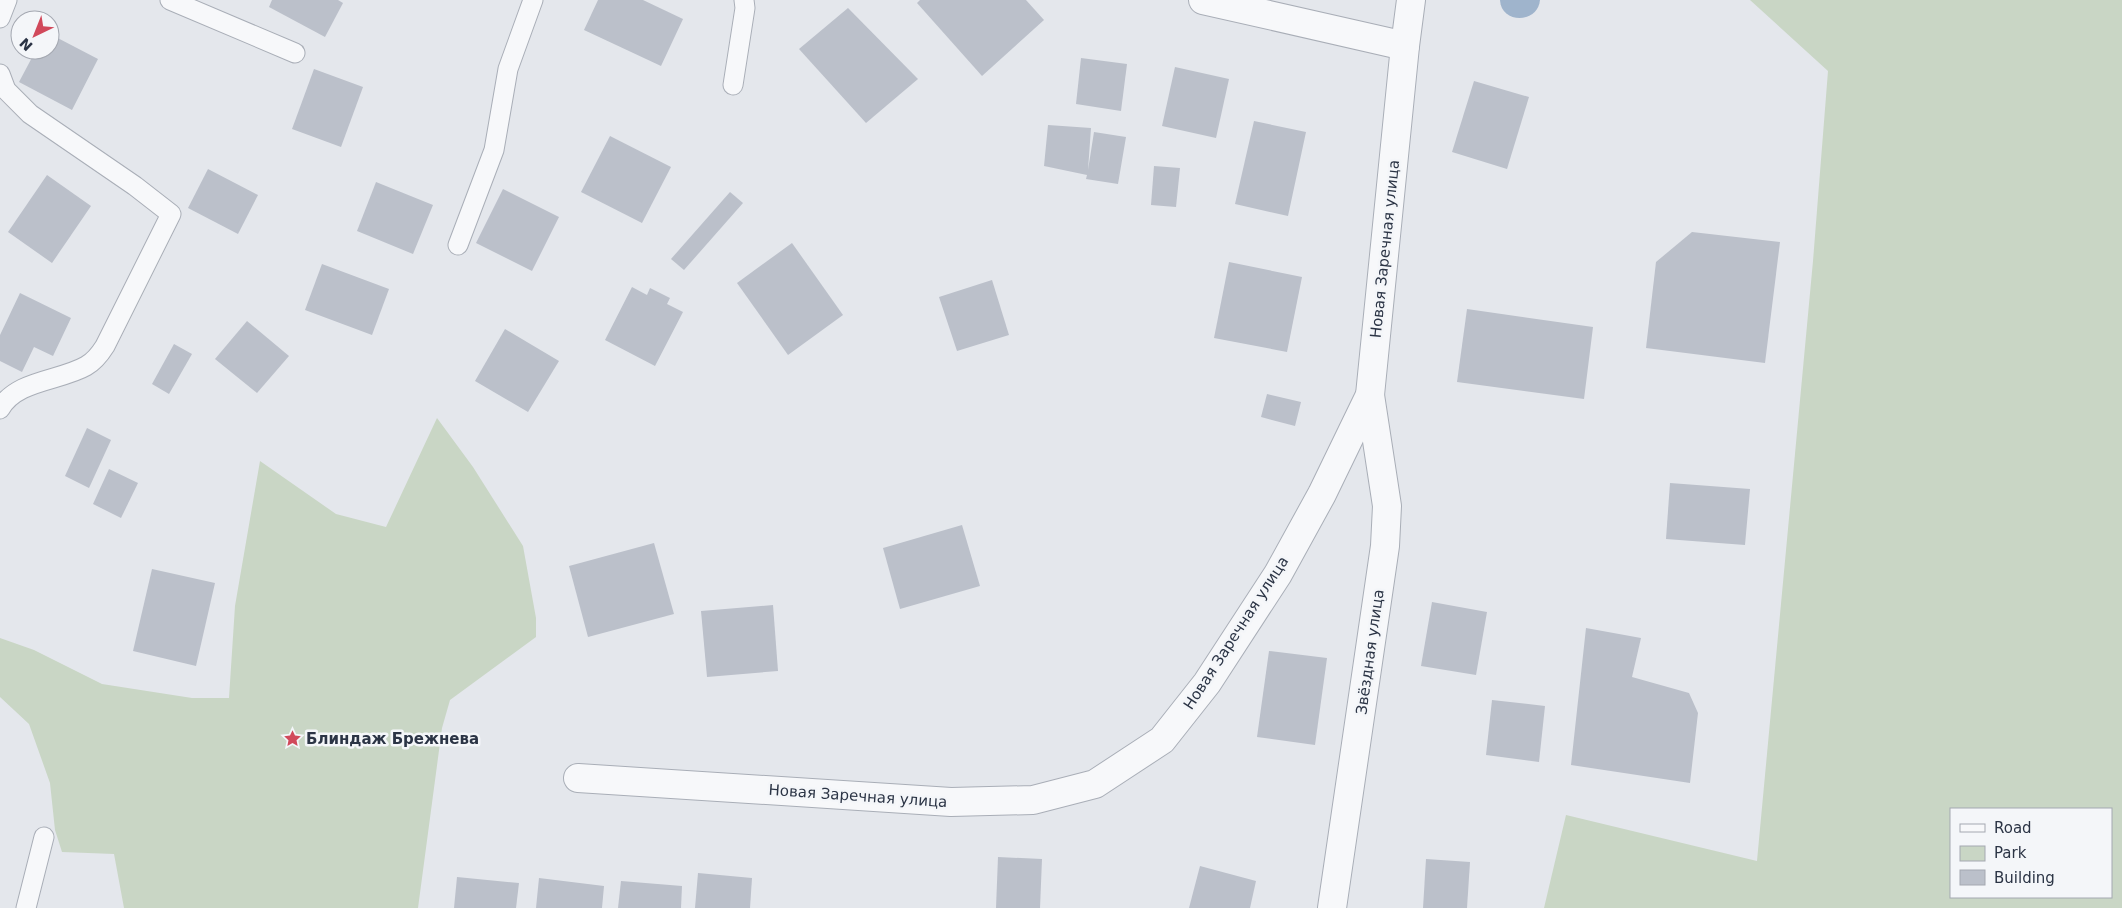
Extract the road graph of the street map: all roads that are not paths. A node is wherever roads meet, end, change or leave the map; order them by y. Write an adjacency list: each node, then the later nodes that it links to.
1 (7, 0): 7 (lane)
2 (170, 0): 9 (lane)
3 (533, 0): 12 (lane)
4 (744, 0): 11 (lane)
5 (1203, 0): 8 (street)
6 (1411, 0): 8 (street, Новая Заречная улица)
7 (0, 18)
8 (1405, 46): 13 (street, Новая Заречная улица)
9 (295, 53)
10 (0, 74): 14 (lane)
11 (733, 85)
12 (458, 245)
13 (1370, 395): 15 (street, Новая Заречная улица); 18 (street, Звёздная улица)
14 (0, 409)
15 (578, 778)
16 (44, 836): 17 (lane)
17 (26, 908)
18 (1332, 908)

